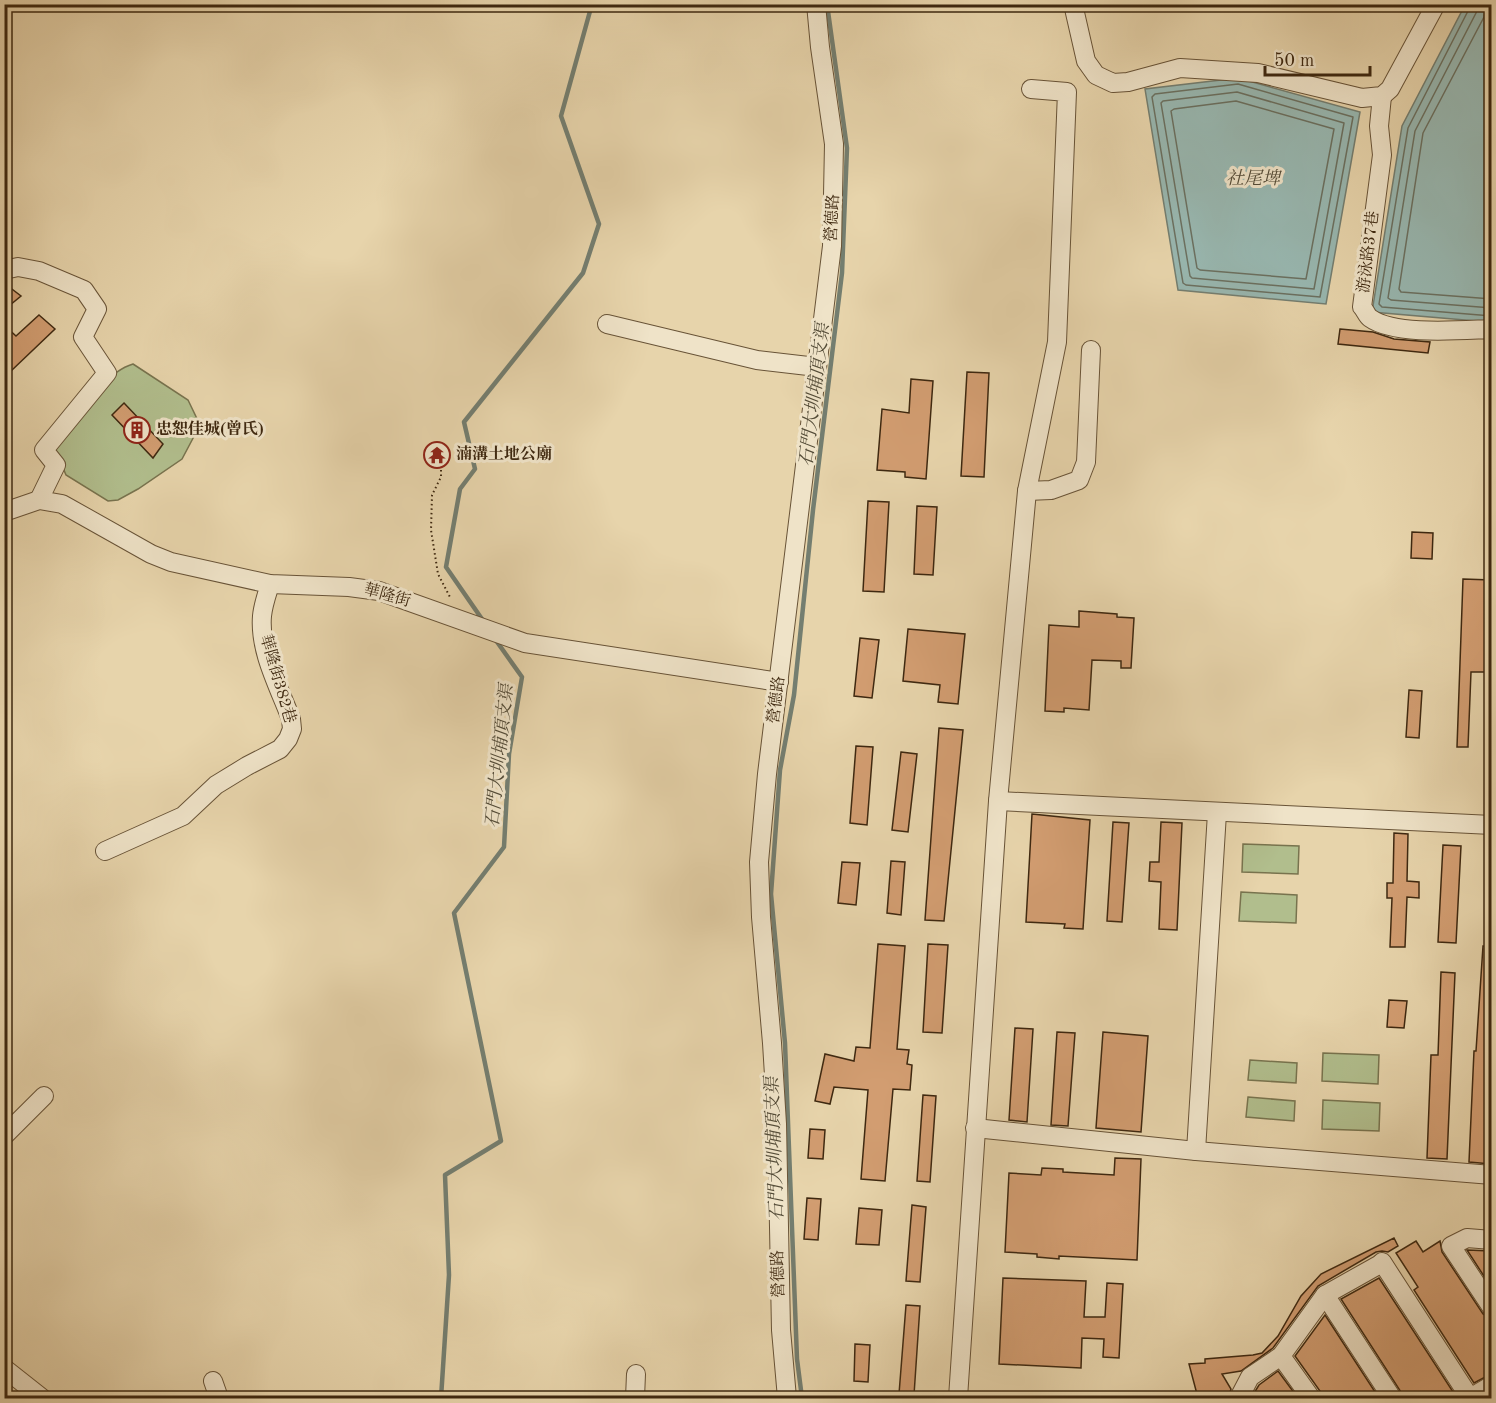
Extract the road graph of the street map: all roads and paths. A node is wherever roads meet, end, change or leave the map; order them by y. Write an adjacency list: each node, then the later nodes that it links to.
1 (816, 4): 10 (street, 營德路)
2 (1072, 4): 5 (street)
3 (1436, 4): 5 (street)
4 (1031, 89): 12 (street)
5 (1382, 96): 8 (street, 游泳路37巷)
6 (4, 270): 13 (street)
7 (607, 324): 10 (street)
8 (1491, 329)
9 (1091, 350): 12 (street)
10 (817, 367): 17 (street, 營德路)
11 (441, 470): 16 (path)
12 (1027, 491): 18 (street)
13 (39, 500): 14 (street); 15 (street, 華隆街)
14 (4, 512)
15 (270, 584): 17 (street, 華隆街); 21 (street, 華隆街382巷)
16 (453, 604)
17 (779, 682): 36 (street, 營德路)
18 (998, 801): 19 (street); 23 (street)
19 (1216, 813): 20 (street); 25 (street)
20 (1491, 825)
21 (105, 851)
22 (44, 1096): 24 (street)
23 (975, 1128): 25 (street); 37 (street)
24 (4, 1136)
25 (1196, 1151): 26 (street)
26 (1491, 1175)
27 (1491, 1240): 29 (street)
28 (1324, 1295): 30 (street); 40 (street); 41 (street)
29 (1491, 1308)
30 (1281, 1356): 38 (street); 39 (street)
31 (4, 1368): 34 (street)
32 (636, 1374): 35 (street)
33 (1491, 1385): 41 (street)
34 (42, 1398)
35 (635, 1398)
36 (787, 1398)
37 (958, 1398)
38 (1239, 1398)
39 (1311, 1398)
40 (1392, 1398)
41 (1470, 1398)

